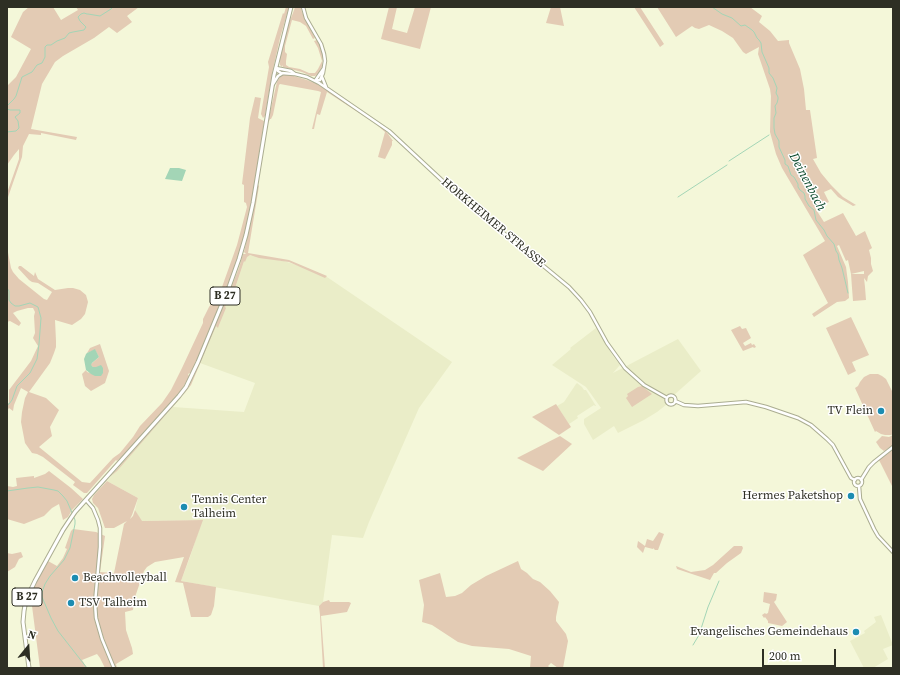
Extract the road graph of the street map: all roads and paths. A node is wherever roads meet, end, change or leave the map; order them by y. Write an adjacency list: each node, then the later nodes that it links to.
1 (291, 7): 3 (main road, B 27)
2 (303, 7): 4 (main road)
3 (276, 68): 5 (main road); 6 (main road, HORKHEIMER STRASSE); 9 (main road, B 27)
4 (324, 68): 7 (main road); 8 (main road)
5 (283, 73): 6 (main road, HORKHEIMER STRASSE); 9 (main road)
6 (295, 74): 8 (main road, HORKHEIMER STRASSE)
7 (322, 76): 8 (main road); 10 (main road)
8 (315, 81): 10 (main road, HORKHEIMER STRASSE)
9 (272, 85): 17 (main road, B 27)
10 (326, 88): 11 (main road, HORKHEIMER STRASSE)
11 (667, 398): 12 (main road); 12 (main road)
12 (675, 402): 14 (main road)
13 (893, 447): 15 (main road)
14 (855, 480): 15 (main road); 16 (main road)
15 (861, 480): 16 (main road)
16 (859, 486): 18 (main road)
17 (86, 500): 19 (main road, B 27); 20 (main road)
18 (893, 552)
19 (29, 668)
20 (114, 668)

